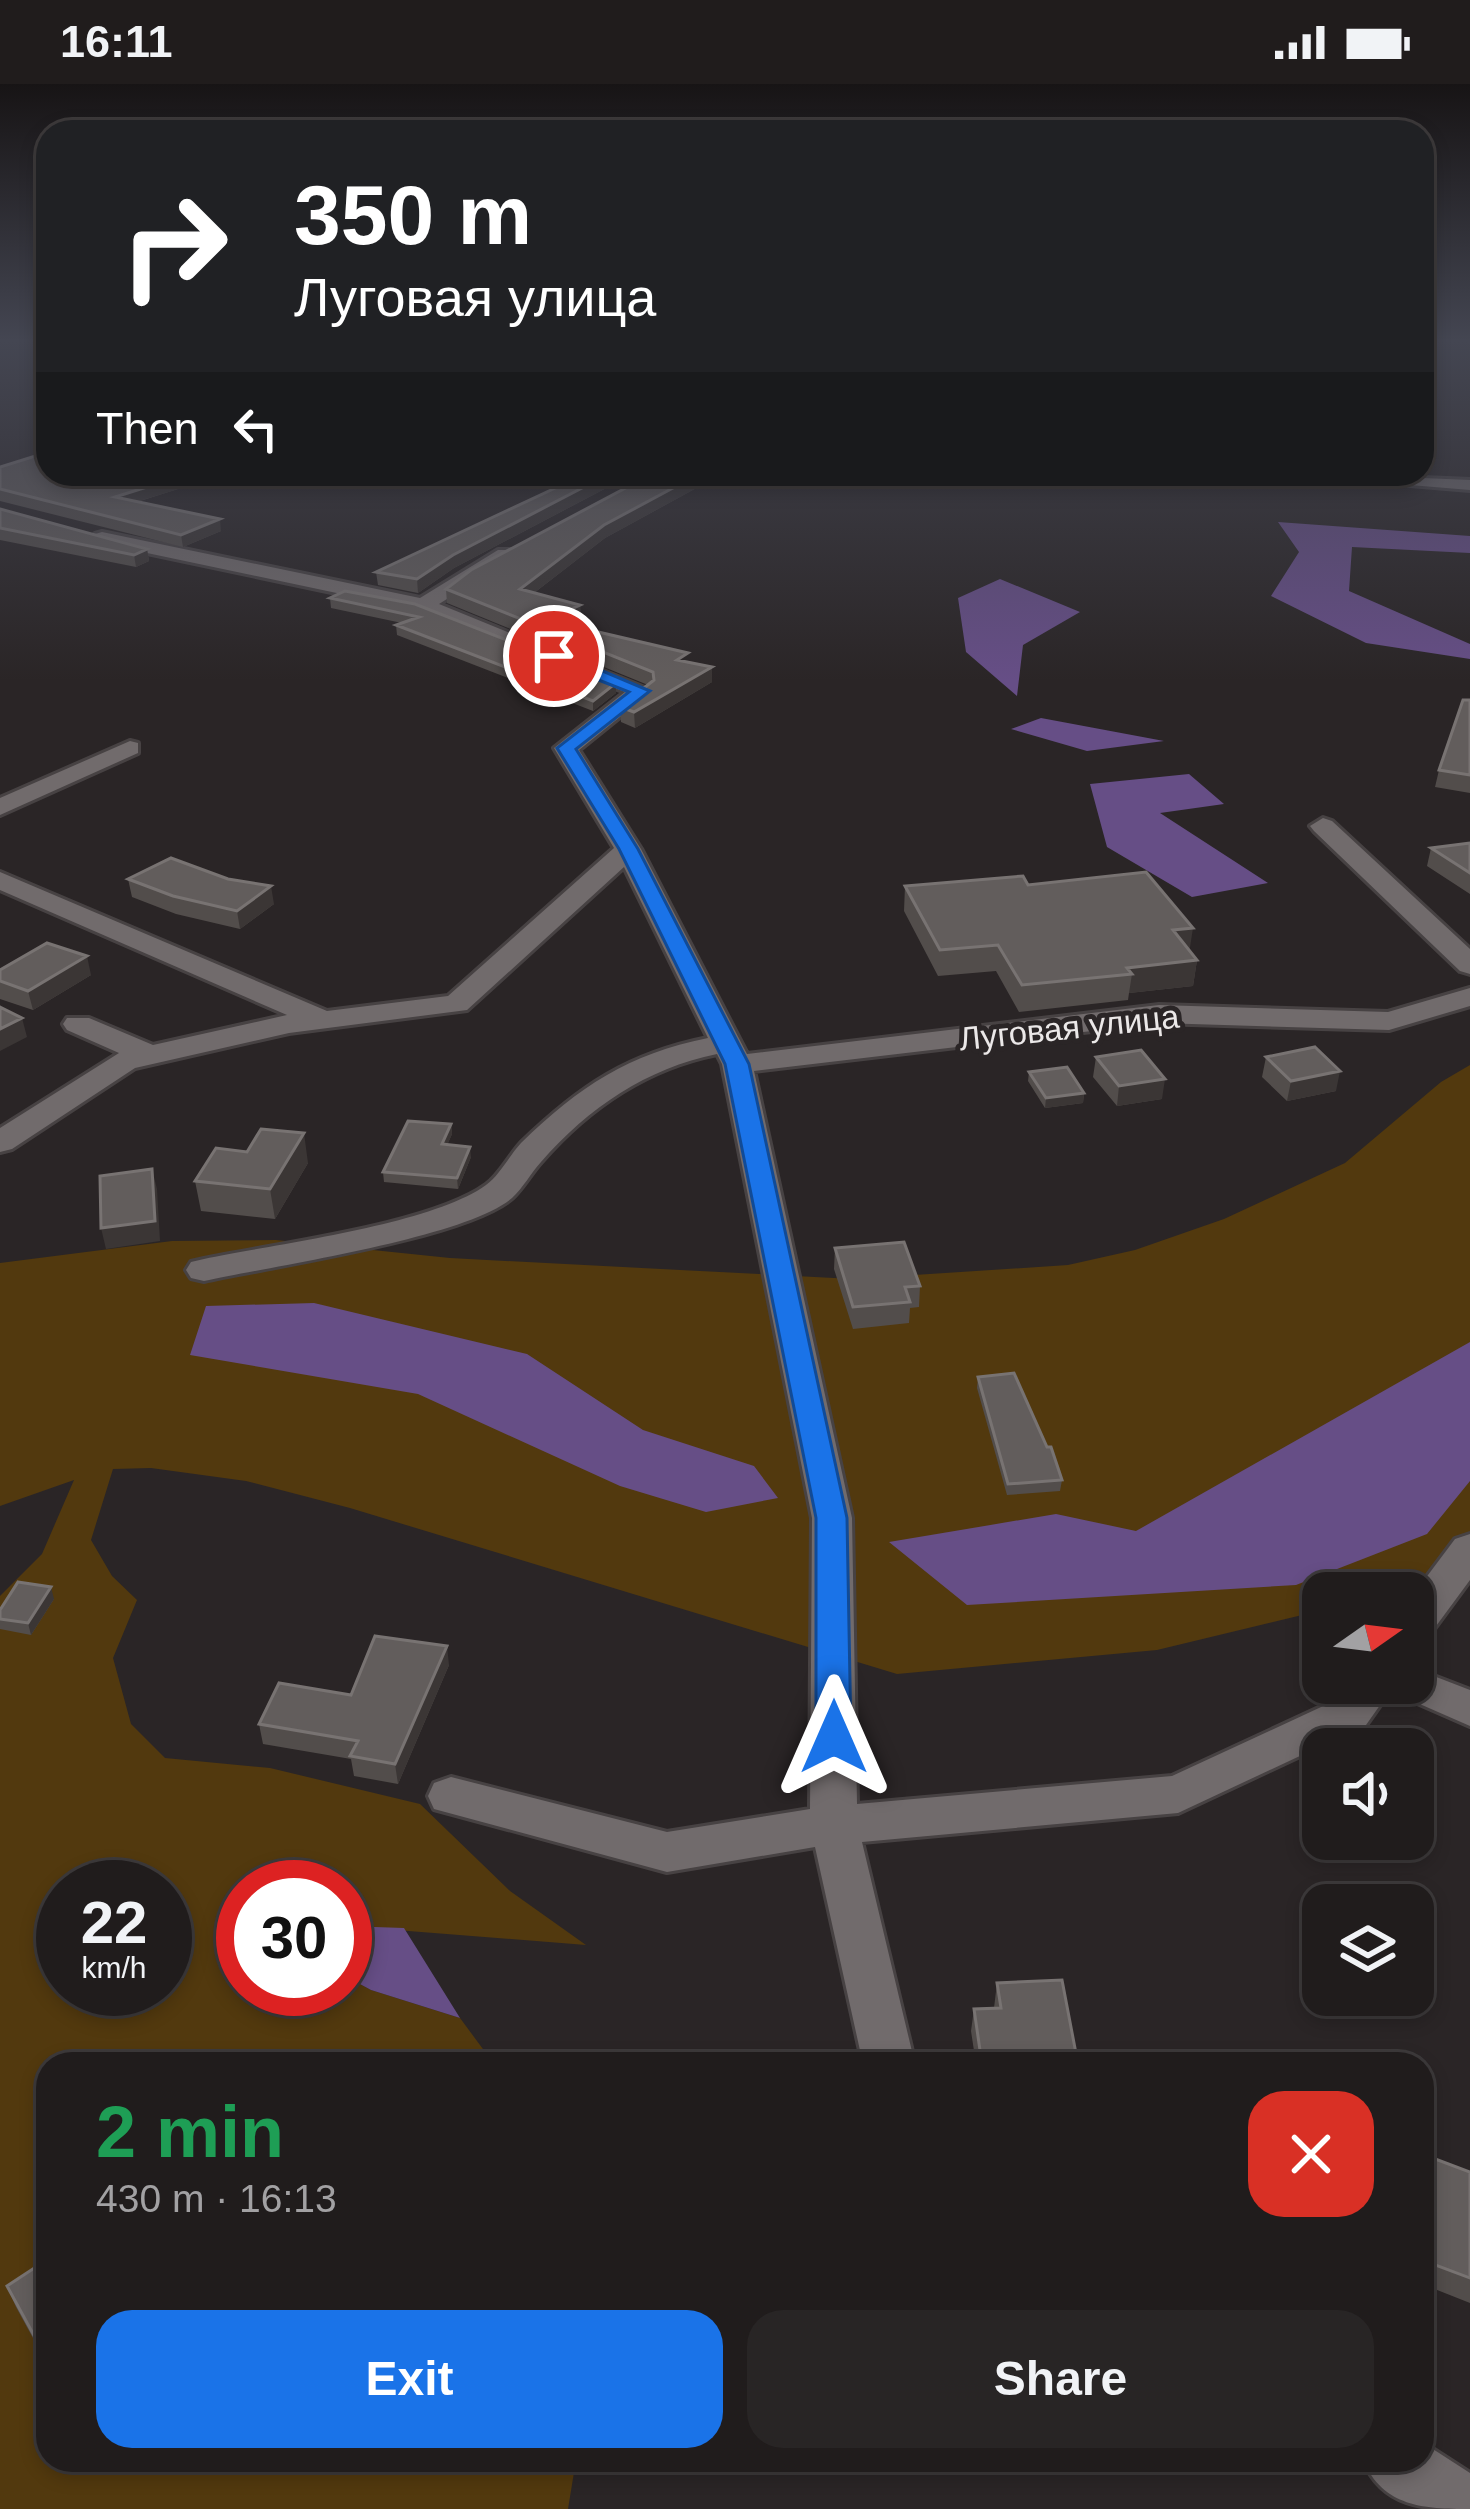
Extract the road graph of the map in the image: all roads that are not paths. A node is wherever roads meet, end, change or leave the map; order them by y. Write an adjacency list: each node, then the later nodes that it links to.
1 (1434, 481): 2 (street)
2 (1470, 484)
3 (88, 534): 5 (street)
4 (540, 535): 5 (street)
5 (423, 605): 9 (street)
6 (130, 748): 7 (street)
7 (0, 807)
8 (1323, 826): 11 (street)
9 (628, 849): 13 (street); 15 (street)
10 (0, 880): 13 (street)
11 (1470, 964)
12 (1470, 997): 15 (street, Луговая улица)
13 (324, 1020): 16 (street)
14 (78, 1024): 16 (street)
15 (732, 1054): 18 (street, Луговая улица); 25 (street)
16 (149, 1055): 17 (street)
17 (0, 1142)
18 (204, 1270)
19 (1470, 1549): 20 (street)
20 (1434, 1598)
21 (1434, 1694): 23 (street)
22 (1357, 1704): 25 (street)
23 (1470, 1709)
24 (451, 1796): 25 (street)
25 (834, 1825): 26 (street)
26 (886, 2052)
27 (1412, 2472): 28 (street)
28 (1469, 2509)

